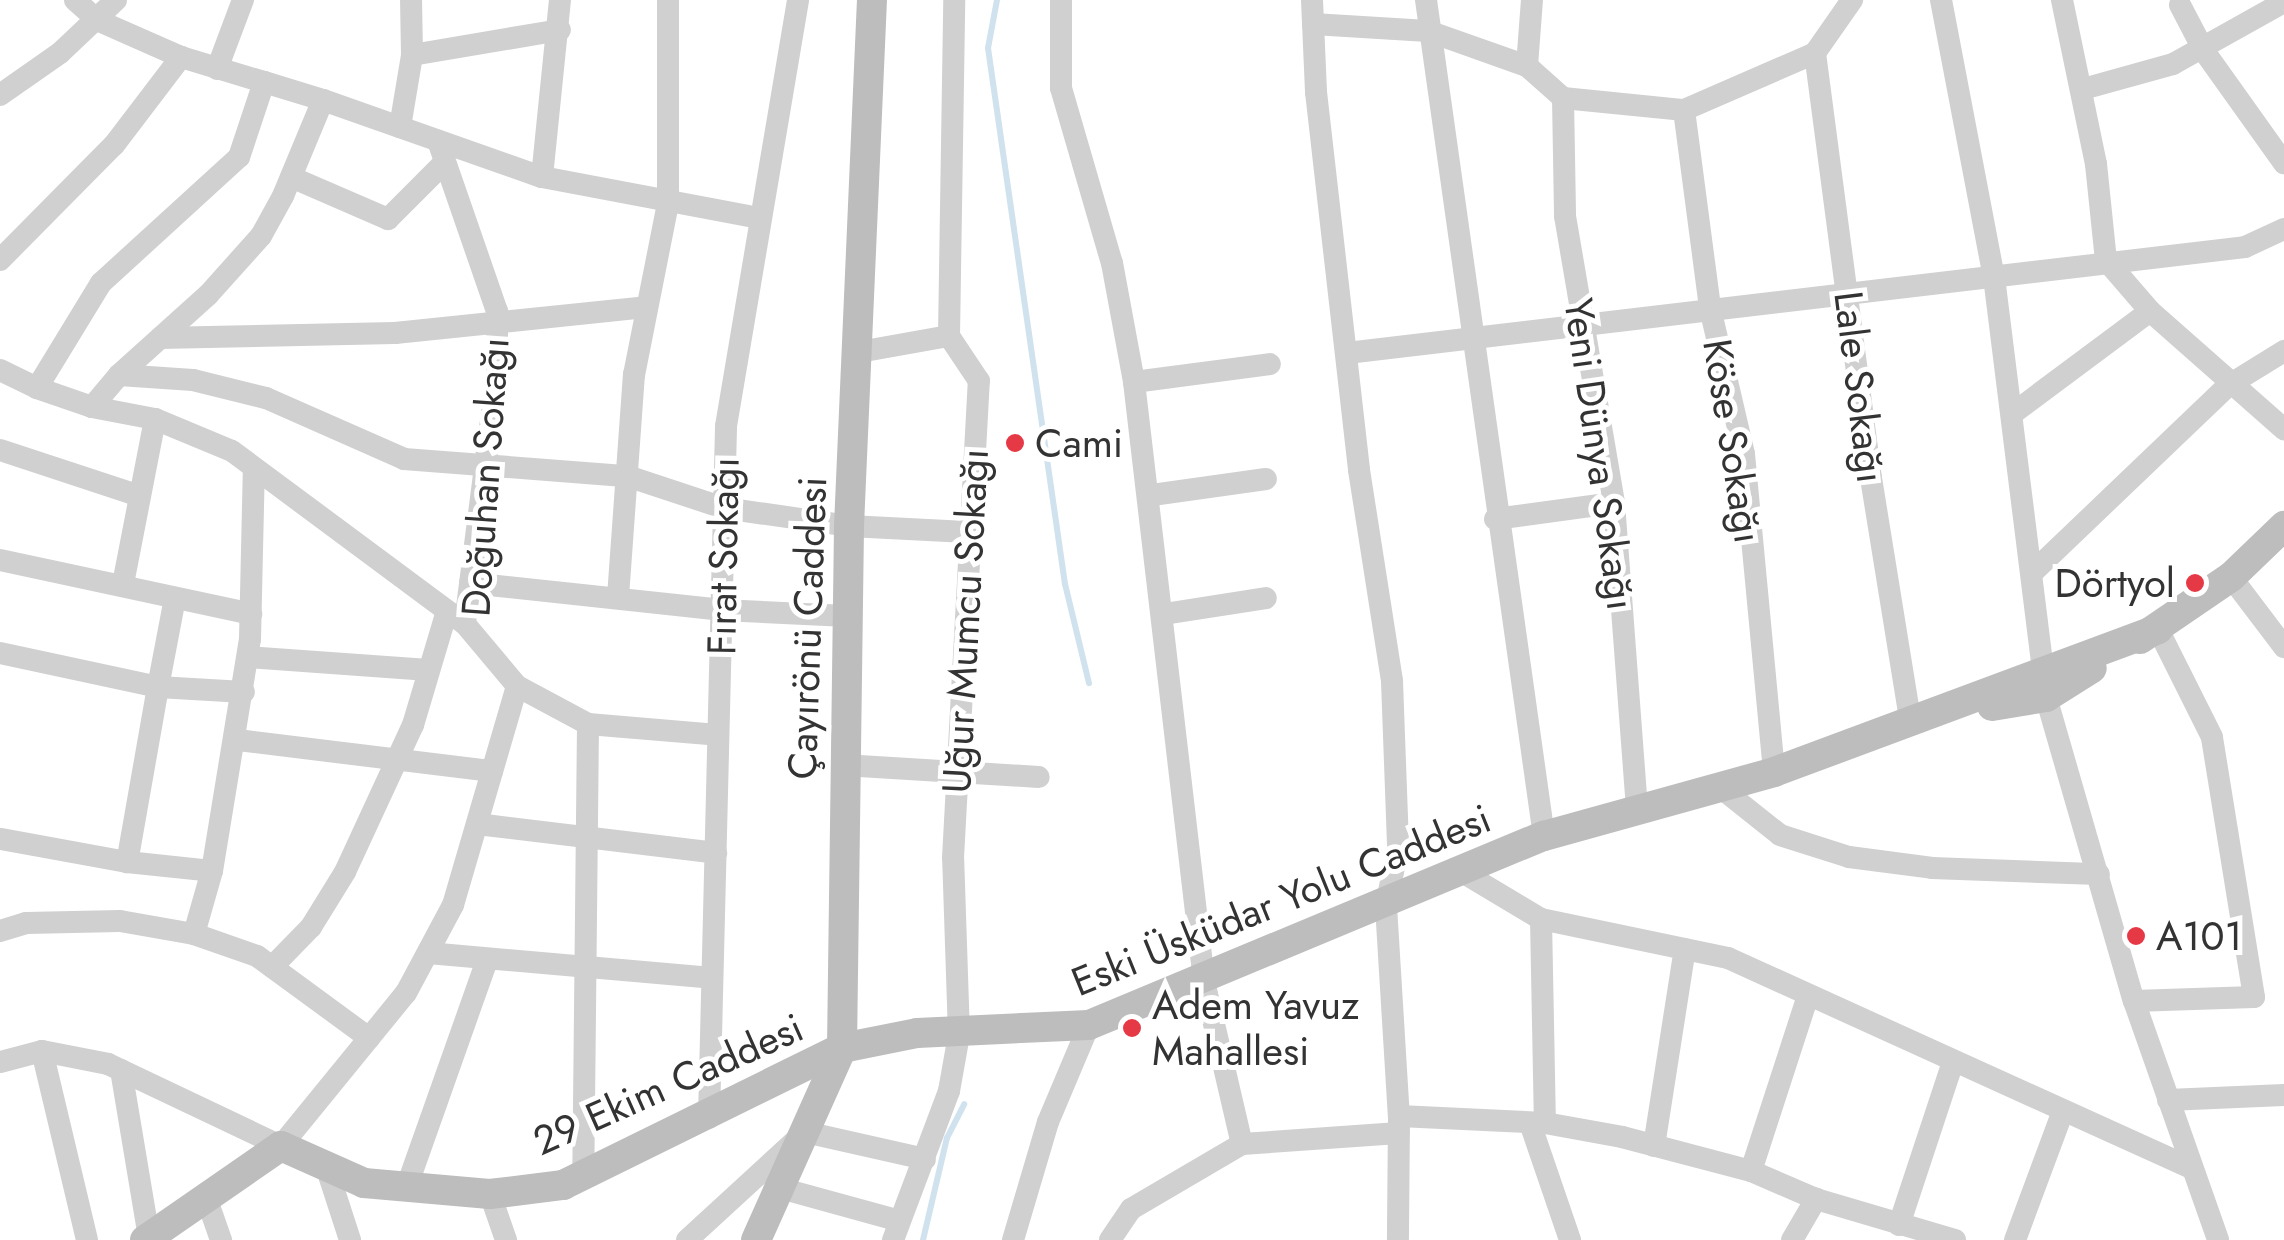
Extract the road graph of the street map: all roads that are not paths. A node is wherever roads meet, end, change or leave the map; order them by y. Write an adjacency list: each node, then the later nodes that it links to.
1 (75, 0): 19 (street)
2 (116, 0): 19 (street)
3 (243, 0): 27 (street)
4 (411, 0): 24 (street)
5 (560, 0): 20 (street)
6 (668, 0): 39 (street)
7 (798, 0): 40 (street, Fırat Sokağı)
8 (872, 0): 55 (street, Çayırönü Caddesi)
9 (954, 0): 51 (street)
10 (1061, 0): 60 (street)
11 (1426, 0): 21 (street)
12 (1532, 0): 26 (street)
13 (1852, 0): 23 (street)
14 (1940, 0): 44 (street)
15 (2062, 0): 29 (street)
16 (2178, 2): 22 (street)
17 (2284, 2): 22 (street)
18 (1313, 12): 21 (street); 56 (street)
19 (97, 20): 25 (street); 30 (street)
20 (560, 30): 24 (street); 38 (street)
21 (1428, 31): 26 (street); 53 (street)
22 (2204, 51): 29 (street); 36 (street)
23 (1815, 53): 33 (street); 45 (street, Lale Sokağı)
24 (412, 55): 34 (street)
25 (181, 57): 27 (street); 42 (street)
26 (1527, 66): 31 (street)
27 (218, 69): 28 (street)
28 (264, 82): 32 (street); 62 (street)
29 (2083, 89): 43 (street)
30 (0, 95)
31 (1563, 98): 33 (street); 50 (street, Yeni Dünya Sokağı)
32 (323, 100): 34 (street); 37 (street)
33 (1684, 110): 47 (street, Köse Sokağı)
34 (400, 127): 35 (street)
35 (441, 152): 37 (street); 38 (street); 49 (street, Doğuhan Sokağı)
36 (2284, 163)
37 (290, 177): 52 (street)
38 (542, 177): 39 (street)
39 (668, 204): 40 (street); 46 (street)
40 (759, 218): 75 (street, Fırat Sokağı)
41 (2284, 229): 43 (street)
42 (0, 260)
43 (2106, 260): 44 (street); 48 (street)
44 (1994, 278): 45 (street); 64 (street)
45 (1848, 293): 47 (street); 102 (street, Lale Sokağı)
46 (646, 307): 49 (street); 70 (street)
47 (1710, 308): 50 (street); 109 (street, Köse Sokağı)
48 (2150, 311): 61 (street); 64 (street)
49 (497, 323): 52 (street); 68 (street, Doğuhan Sokağı)
50 (1583, 323): 53 (street); 74 (street, Yeni Dünya Sokağı)
51 (949, 336): 55 (street); 79 (street, Uğur Mumcu Sokağı)
52 (160, 338): 59 (street)
53 (1470, 338): 56 (street); 76 (street)
54 (2284, 351): 61 (street)
55 (859, 352): 77 (street, Çayırönü Caddesi)
56 (1347, 353): 123 (street)
57 (1270, 364): 60 (street)
58 (0, 370): 62 (street)
59 (119, 375): 63 (street); 68 (street)
60 (1134, 382): 73 (street)
61 (2230, 385): 66 (street); 81 (street)
62 (37, 388): 63 (street)
63 (92, 406): 65 (street)
64 (2012, 414): 81 (street)
65 (155, 420): 69 (street); 72 (street)
66 (2284, 430)
67 (0, 450): 72 (street)
68 (486, 462): 70 (street); 83 (street, Doğuhan Sokağı)
69 (254, 468): 89 (street); 92 (street)
70 (627, 476): 75 (street); 85 (street)
71 (1266, 479): 73 (street)
72 (138, 495): 84 (street)
73 (1152, 495): 90 (street)
74 (1614, 504): 76 (street); 113 (street, Yeni Dünya Sokağı)
75 (724, 508): 77 (street); 88 (street, Fırat Sokağı)
76 (1494, 519): 115 (street)
77 (849, 526): 79 (street); 91 (street, Çayırönü Caddesi)
78 (2284, 526): 82 (street, Eski Üsküdar Yolu Caddesi)
79 (966, 532): 110 (street, Uğur Mumcu Sokağı)
80 (0, 560): 84 (street)
81 (2033, 572): 98 (street)
82 (2231, 577): 93 (street, Eski Üsküdar Yolu Caddesi); 94 (street)
83 (470, 583): 85 (street); 92 (street, Doğuhan Sokağı)
84 (123, 584): 86 (street)
85 (618, 597): 88 (street)
86 (176, 598): 89 (street); 100 (street)
87 (1266, 598): 90 (street)
88 (722, 610): 91 (street); 104 (street, Fırat Sokağı)
89 (251, 614): 96 (street)
90 (1164, 614): 133 (street)
91 (847, 616): 107 (street, Çayırönü Caddesi)
92 (456, 617): 97 (street); 99 (street, Doğuhan Sokağı)
93 (2158, 628): 98 (street, Eski Üsküdar Yolu Caddesi); 135 (street)
94 (2284, 647)
95 (0, 653): 100 (street)
96 (248, 657): 97 (street); 101 (street)
97 (429, 670): 106 (street)
98 (2045, 685): 102 (street, Eski Üsküdar Yolu Caddesi); 122 (street)
99 (516, 686): 103 (street); 108 (street)
100 (158, 687): 101 (street); 119 (street)
101 (244, 692): 105 (street)
102 (1910, 720): 109 (street, Eski Üsküdar Yolu Caddesi)
103 (588, 724): 104 (street); 116 (street)
104 (718, 735): 118 (street, Fırat Sokağı)
105 (238, 740): 106 (street); 120 (street)
106 (396, 760): 108 (street); 130 (street)
107 (843, 765): 110 (street); 139 (street, Çayırönü Caddesi)
108 (492, 771): 114 (street)
109 (1774, 772): 112 (street, Eski Üsküdar Yolu Caddesi)
110 (957, 773): 111 (street); 137 (street, Uğur Mumcu Sokağı)
111 (1039, 777)
112 (1721, 788): 113 (street, Eski Üsküdar Yolu Caddesi); 122 (street)
113 (1637, 810): 115 (street, Eski Üsküdar Yolu Caddesi)
114 (477, 824): 116 (street); 128 (street)
115 (1544, 836): 121 (street, Eski Üsküdar Yolu Caddesi)
116 (587, 837): 118 (street); 131 (street)
117 (0, 838): 119 (street)
118 (716, 852): 132 (street, Fırat Sokağı)
119 (126, 862): 120 (street)
120 (212, 871): 126 (street)
121 (1464, 873): 123 (street, Eski Üsküdar Yolu Caddesi); 124 (street)
122 (2099, 874): 135 (street)
123 (1386, 906): 133 (street, Eski Üsküdar Yolu Caddesi); 149 (street)
124 (1541, 919): 127 (street); 148 (street)
125 (0, 931): 126 (street)
126 (194, 934): 130 (street)
127 (1685, 949): 134 (street); 153 (street)
128 (428, 954): 129 (street); 138 (street)
129 (487, 960): 131 (street); 159 (street)
130 (272, 967): 138 (street)
131 (587, 970): 132 (street); 158 (street)
132 (712, 978): 147 (street, Fırat Sokağı)
133 (1204, 981): 136 (street, Eski Üsküdar Yolu Caddesi); 151 (street)
134 (1808, 996): 142 (street); 157 (street)
135 (2134, 1001): 145 (street)
136 (1089, 1024): 137 (street, Eski Üsküdar Yolu Caddesi); 173 (street)
137 (958, 1035): 139 (street, Eski Üsküdar Yolu Caddesi); 154 (street, Uğur Mumcu Sokağı)
138 (369, 1038): 152 (street)
139 (842, 1048): 147 (street, 29 Ekim Caddesi); 150 (street, Çayırönü Caddesi)
140 (42, 1051): 141 (street); 143 (street); 167 (street)
141 (0, 1062)
142 (1953, 1062): 146 (street); 165 (street)
143 (121, 1070): 152 (street); 166 (street)
144 (2284, 1094): 145 (street)
145 (2168, 1100): 156 (street)
146 (2064, 1111): 156 (street); 179 (street)
147 (709, 1118): 158 (street, 29 Ekim Caddesi)
148 (1538, 1124): 149 (street); 153 (street); 176 (street)
149 (1399, 1125): 151 (street); 175 (street)
150 (806, 1132): 154 (street); 160 (street, Çayırönü Caddesi); 171 (street)
151 (1242, 1144): 174 (street)
152 (281, 1146): 155 (street, 29 Ekim Caddesi); 162 (street)
153 (1654, 1146): 157 (street)
154 (925, 1159): 164 (street, Uğur Mumcu Sokağı)
155 (326, 1166): 159 (street, 29 Ekim Caddesi); 169 (street)
156 (2190, 1168): 180 (street)
157 (1752, 1171): 163 (street)
158 (583, 1176): 161 (street, 29 Ekim Caddesi)
159 (407, 1186): 161 (street, 29 Ekim Caddesi)
160 (780, 1188): 164 (street); 172 (street, Çayırönü Caddesi)
161 (490, 1194): 170 (street)
162 (206, 1197): 166 (street); 168 (street)
163 (1816, 1199): 165 (street); 177 (street)
164 (897, 1230)
165 (1910, 1232): 178 (street)
166 (147, 1239)
167 (88, 1240)
168 (221, 1240)
169 (350, 1240)
170 (506, 1240)
171 (687, 1240)
172 (756, 1240)
173 (1012, 1240)
174 (1110, 1240)
175 (1398, 1240)
176 (1570, 1240)
177 (1792, 1240)
178 (1955, 1240)
179 (2015, 1240)
180 (2218, 1240)

